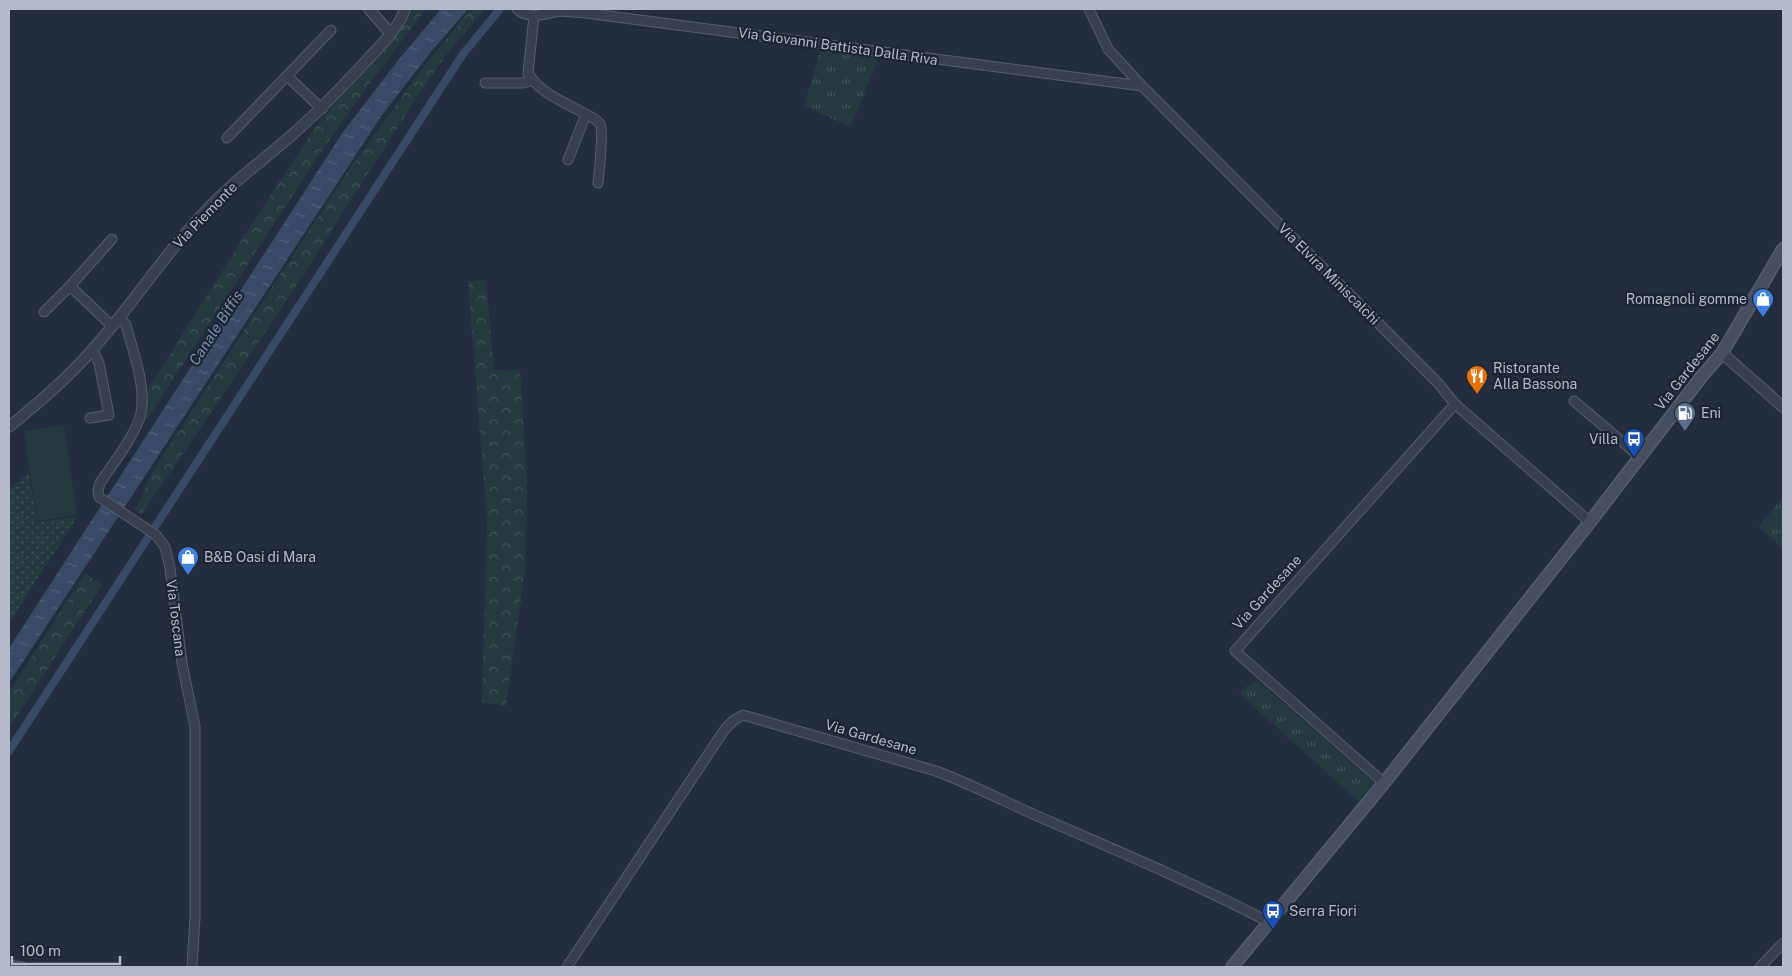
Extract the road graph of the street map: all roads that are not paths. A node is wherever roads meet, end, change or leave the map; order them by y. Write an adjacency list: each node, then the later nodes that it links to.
1 (369, 9): 7 (street)
2 (406, 9): 7 (street, Via Piemonte)
3 (517, 9): 5 (street)
4 (1089, 9): 11 (street, Via Elvira Miniscalchi)
5 (534, 16): 9 (street); 11 (street, Via Giovanni Battista Dalla Riva)
6 (331, 30): 8 (street)
7 (390, 33): 12 (street, Via Piemonte)
8 (287, 76): 12 (street); 14 (street)
9 (532, 80): 10 (street); 13 (street)
10 (485, 83)
11 (1142, 86): 26 (street, Via Elvira Miniscalchi)
12 (322, 109): 21 (street, Via Piemonte)
13 (586, 114): 15 (street); 16 (street)
14 (227, 138)
15 (568, 160)
16 (598, 183)
17 (112, 239): 19 (street)
18 (1783, 249): 24 (main road, Via Gardesane)
19 (70, 286): 20 (street); 22 (street)
20 (44, 312)
21 (120, 317): 22 (street, Via Piemonte); 37 (street, Via Toscana)
22 (112, 326): 23 (street, Via Piemonte)
23 (93, 350): 28 (street); 29 (street, Via Piemonte)
24 (1722, 354): 27 (street); 30 (main road, Via Gardesane)
25 (1574, 401): 30 (street)
26 (1455, 404): 31 (street, Via Elvira Miniscalchi); 32 (street, Via Gardesane)
27 (1783, 407)
28 (90, 418)
29 (9, 427)
30 (1639, 456): 31 (main road, Via Gardesane)
31 (1590, 522): 32 (main road, Via Gardesane)
32 (1384, 783): 33 (main road, Via Gardesane)
33 (1270, 922): 38 (street, Via Gardesane); 39 (main road, Via Gardesane)
34 (1783, 943): 40 (street)
35 (9, 965): 36 (street)
36 (22, 967)
37 (192, 967)
38 (567, 967)
39 (1232, 967)
40 (1760, 967)

